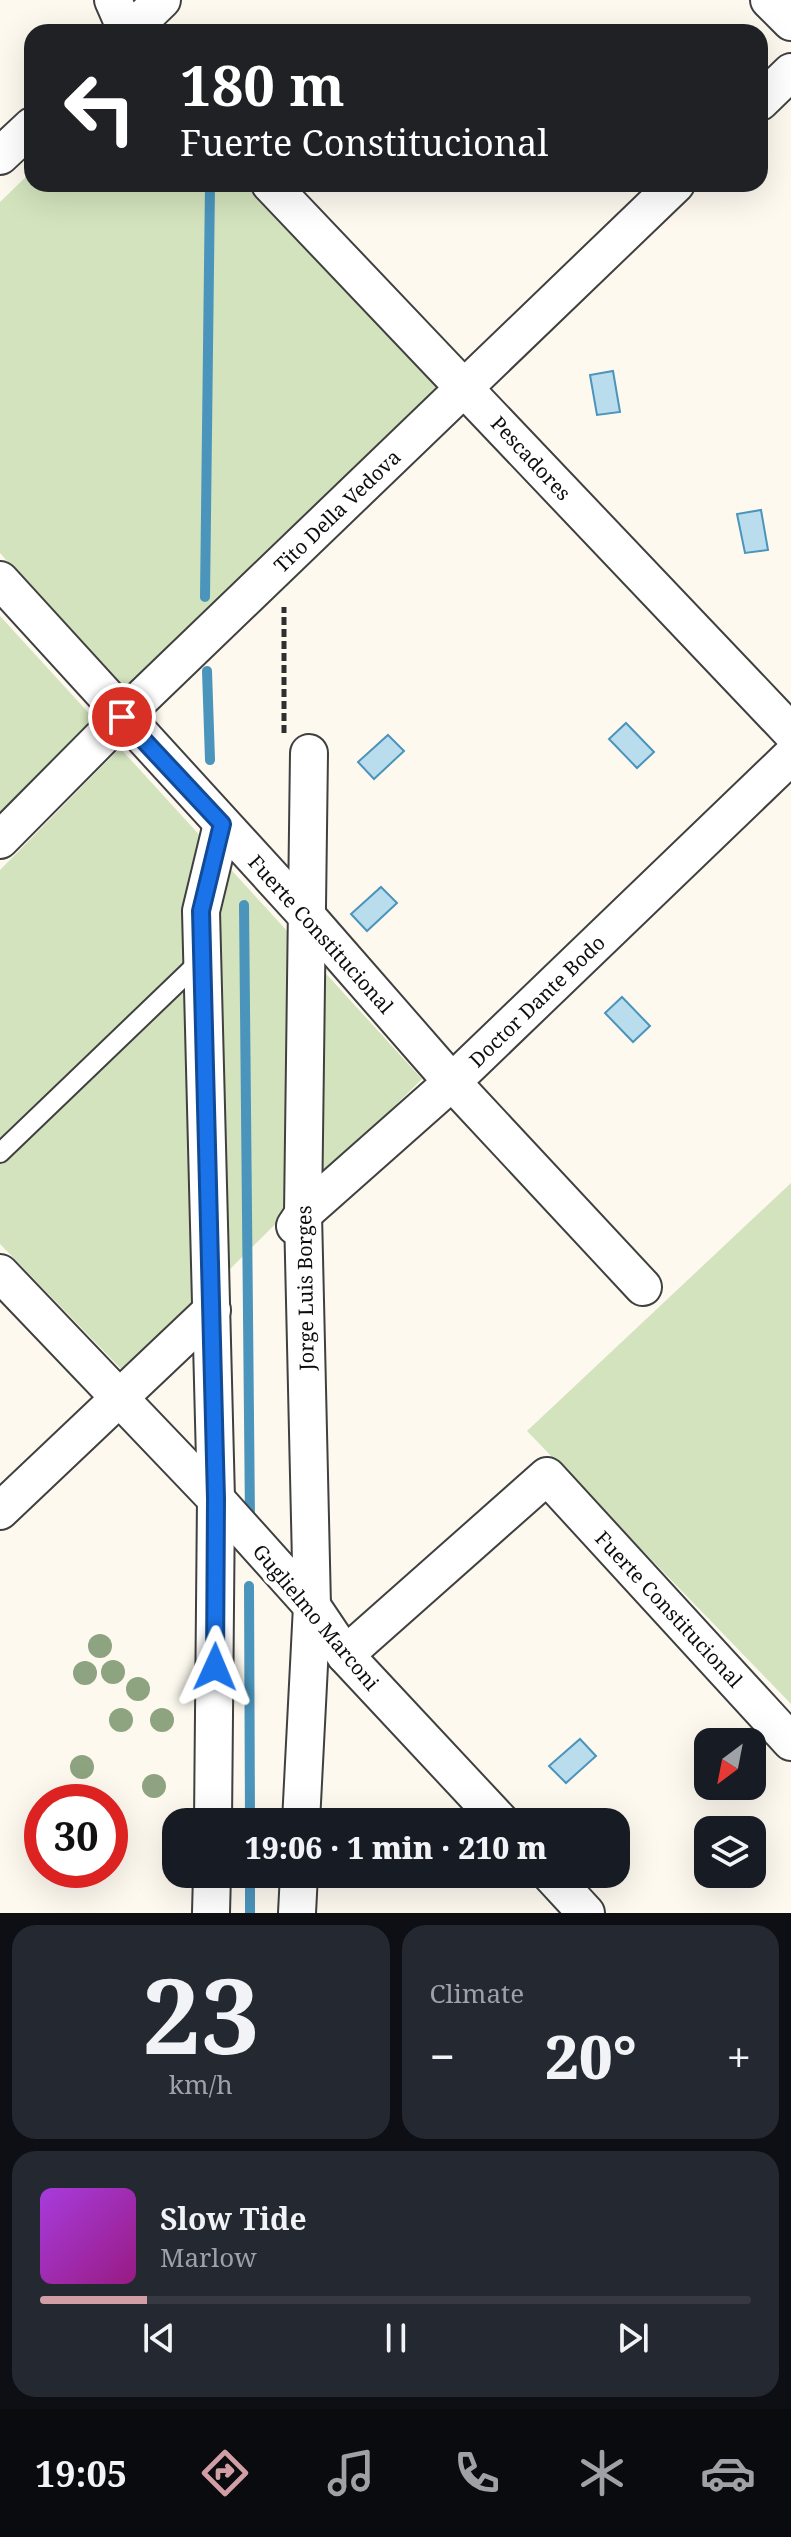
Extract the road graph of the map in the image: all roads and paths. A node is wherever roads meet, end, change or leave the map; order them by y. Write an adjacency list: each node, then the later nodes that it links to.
1 (113, 0): 5 (street)
2 (162, 0): 6 (street)
3 (769, 0): 4 (street)
4 (791, 22)
5 (124, 24)
6 (136, 24)
7 (791, 72): 8 (street)
8 (768, 94)
9 (24, 134): 10 (street)
10 (0, 156)
11 (278, 192): 13 (street, Pescadores)
12 (668, 192): 13 (street, Tito Della Vedova)
13 (465, 389): 15 (street, Tito Della Vedova); 16 (street, Pescadores)
14 (0, 580): 15 (street, Fuerte Constitucional)
15 (122, 717): 19 (street, Fuerte Constitucional); 20 (street, Tito Della Vedova)
16 (791, 732)
17 (309, 753): 21 (street, Jorge Luis Borges)
18 (791, 756): 23 (street, Doctor Dante Bodo)
19 (222, 824): 21 (street, Fuerte Constitucional); 22 (street)
20 (0, 840)
21 (307, 916): 23 (street, Fuerte Constitucional); 25 (street, Jorge Luis Borges)
22 (202, 959): 24 (lane); 29 (street)
23 (452, 1082): 25 (street, Doctor Dante Bodo); 28 (street, Fuerte Constitucional)
24 (0, 1153)
25 (303, 1214): 26 (street, Doctor Dante Bodo); 33 (street, Jorge Luis Borges)
26 (282, 1243)
27 (0, 1273): 30 (street, Guglielmo Marconi)
28 (643, 1287)
29 (212, 1310): 30 (street); 31 (street)
30 (120, 1399): 31 (street, Guglielmo Marconi); 32 (street)
31 (216, 1499): 33 (street, Guglielmo Marconi); 36 (street)
32 (0, 1511)
33 (312, 1606): 34 (street, Guglielmo Marconi); 37 (street, Jorge Luis Borges)
34 (345, 1655): 35 (street, Fuerte Constitucional); 38 (street, Guglielmo Marconi)
35 (791, 1742)
36 (213, 1808)
37 (302, 1808)
38 (488, 1808)
39 (212, 1888): 42 (street)
40 (298, 1888): 43 (street)
41 (563, 1888): 44 (street)
42 (211, 1913)
43 (297, 1913)
44 (586, 1913)

